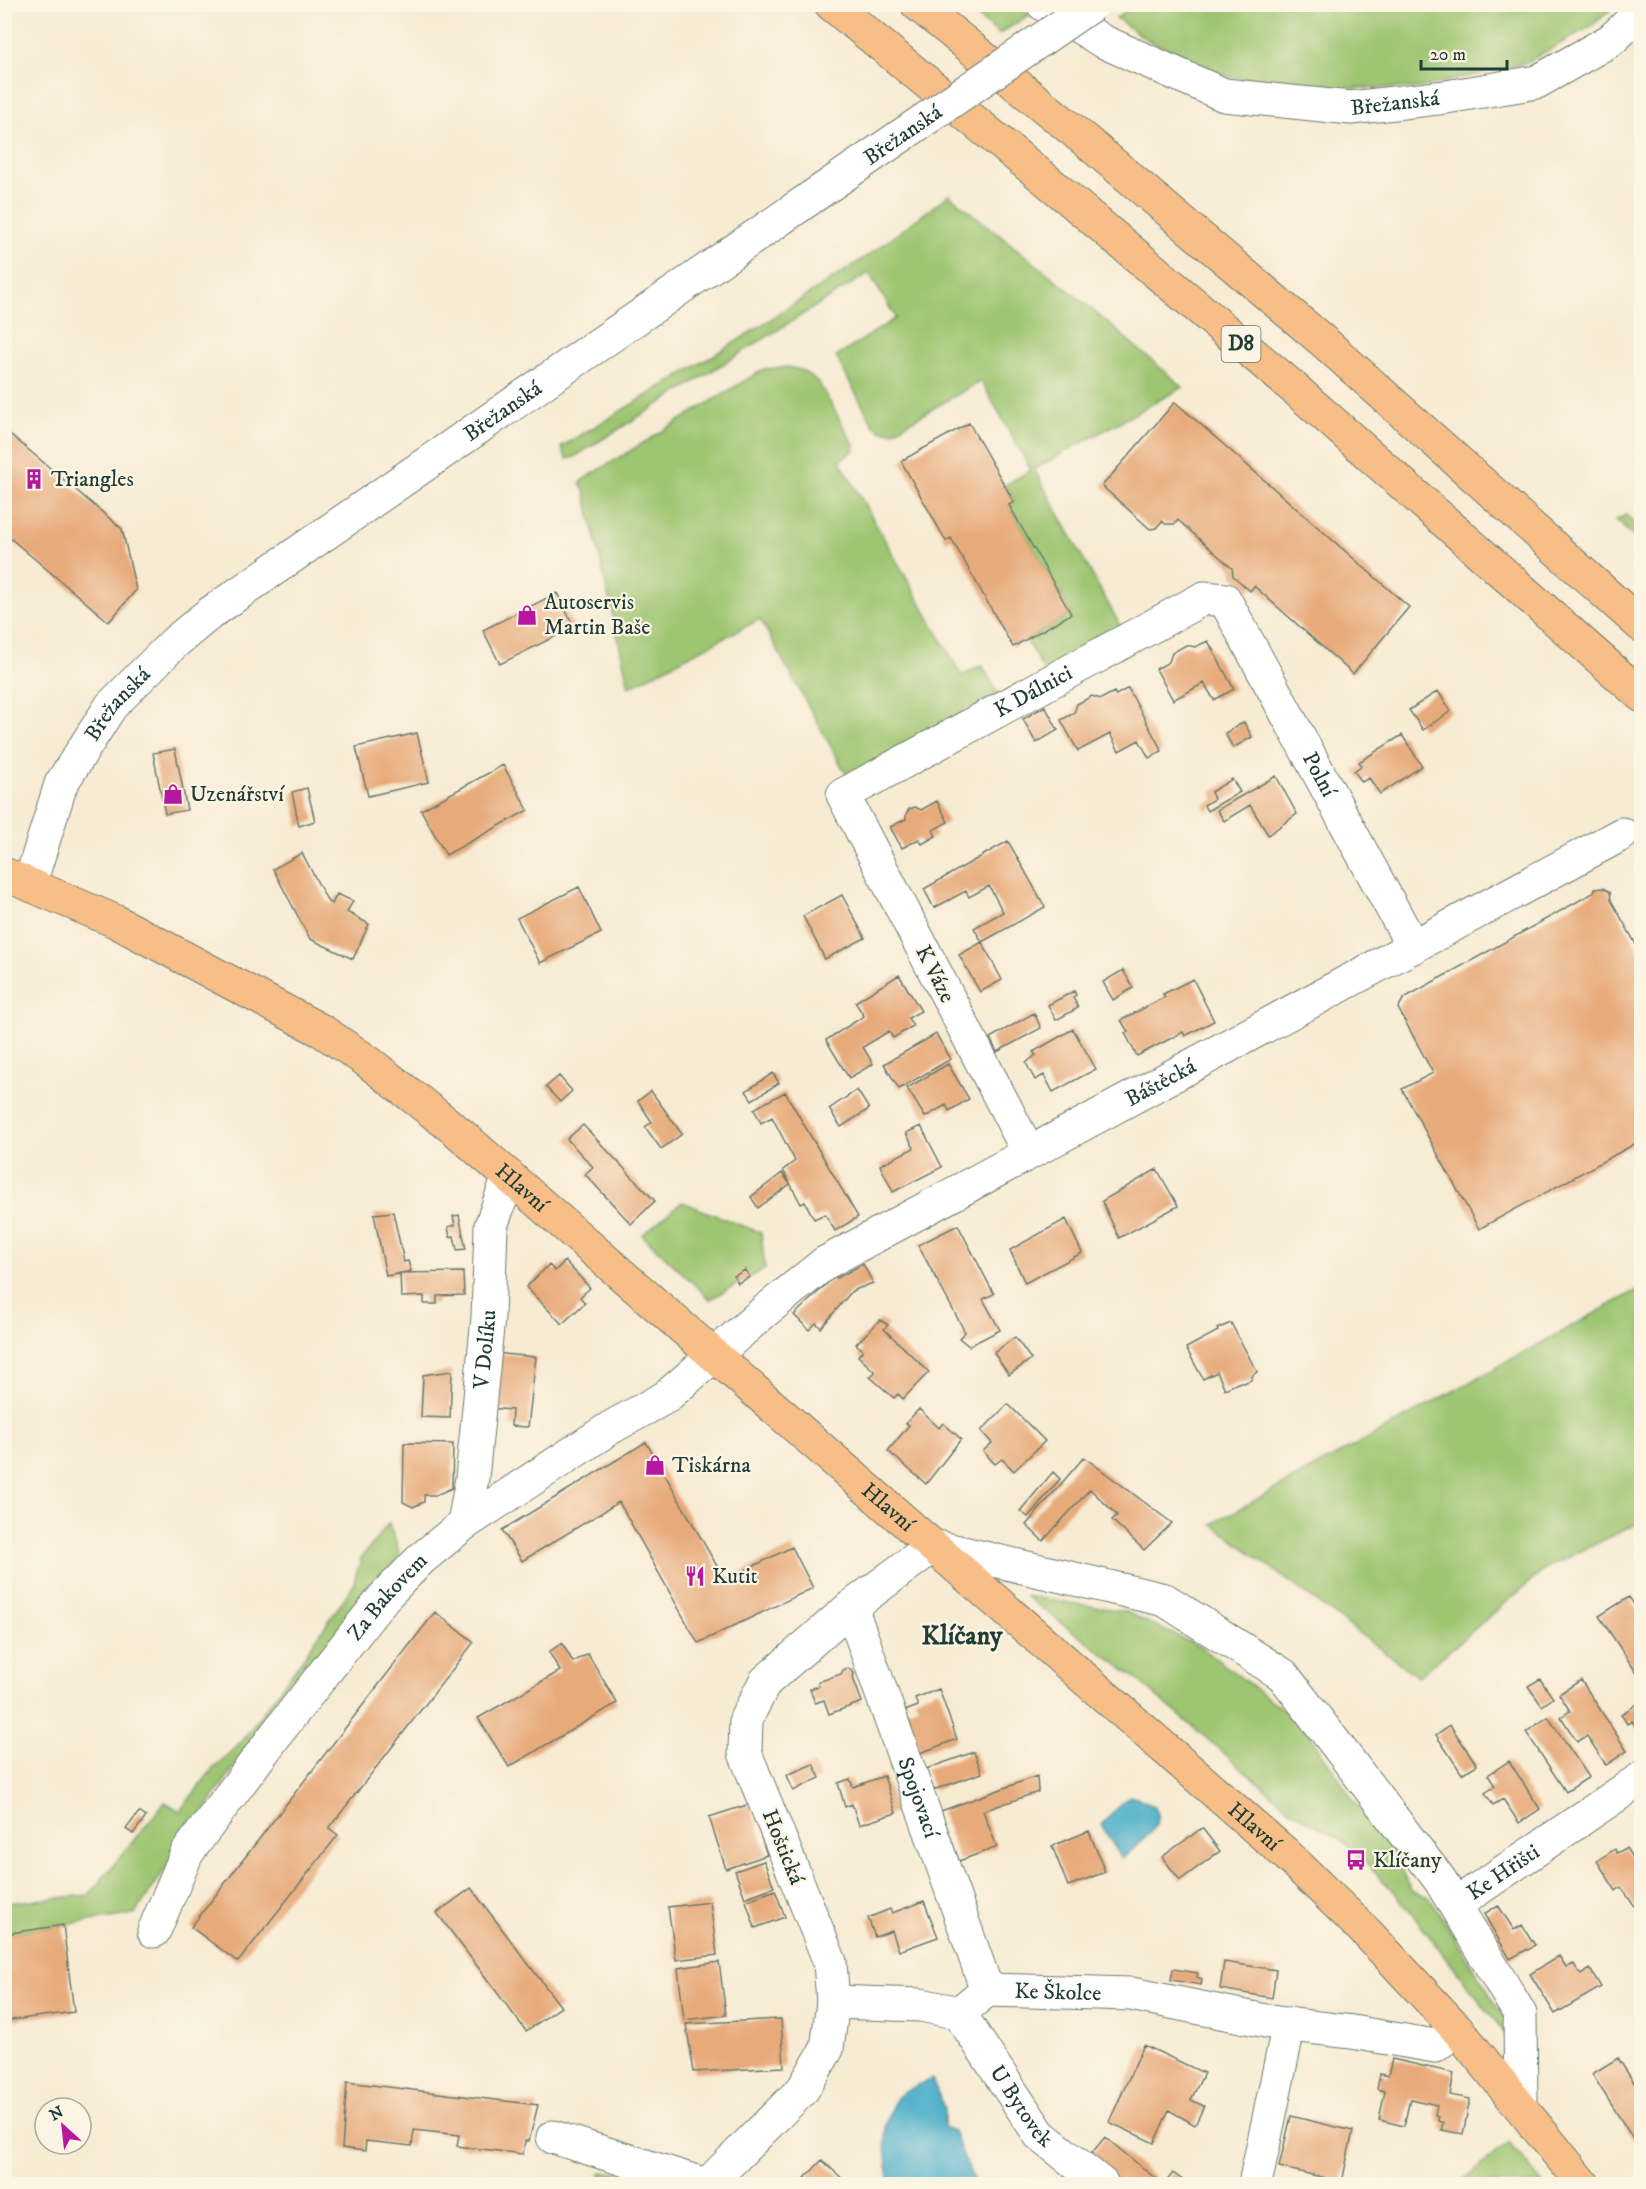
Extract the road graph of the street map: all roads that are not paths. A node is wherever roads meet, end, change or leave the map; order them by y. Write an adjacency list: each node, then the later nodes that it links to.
1 (831, 4): 8 (main road, D8)
2 (917, 4): 7 (main road, D8)
3 (1043, 4): 5 (street, Břežanská)
4 (1094, 4): 11 (street, Břežanská, bridge)
5 (1641, 11)
6 (1225, 600): 9 (street, K Dálnici); 12 (street, Polní)
7 (1641, 626)
8 (1641, 696)
9 (843, 795): 13 (street, K Váze)
10 (1622, 834): 12 (street, Báštěcká)
11 (17, 878): 14 (main road, Hlavní)
12 (1413, 947): 13 (street, Báštěcká)
13 (1029, 1153): 15 (street, Báštěcká)
14 (509, 1176): 15 (main road, Hlavní); 16 (street, V Dolíku)
15 (714, 1355): 16 (street, Za Bakovem); 17 (main road, Hlavní)
16 (464, 1524): 21 (street, Za Bakovem)
17 (933, 1546): 18 (street, Hoštická); 20 (street); 26 (main road, Hlavní)
18 (851, 1607): 22 (street, Spojovací); 23 (street, Hoštická)
19 (1641, 1778): 20 (street, Ke Hřišti)
20 (1456, 1904): 27 (street, Ke Hřišti)
21 (154, 1931)
22 (987, 1990): 24 (street, Ke Školce); 25 (street, Ke Školce)
23 (833, 2002): 24 (street); 30 (street, Hoštická)
24 (958, 2013): 31 (street, U Bytovek)
25 (1289, 2024): 26 (street, Ke Školce); 32 (street)
26 (1457, 2029): 27 (main road, Hlavní)
27 (1521, 2106): 33 (main road, Hlavní)
28 (553, 2138): 29 (street)
29 (703, 2184)
30 (708, 2184)
31 (1102, 2184)
32 (1255, 2184)
33 (1583, 2184)

